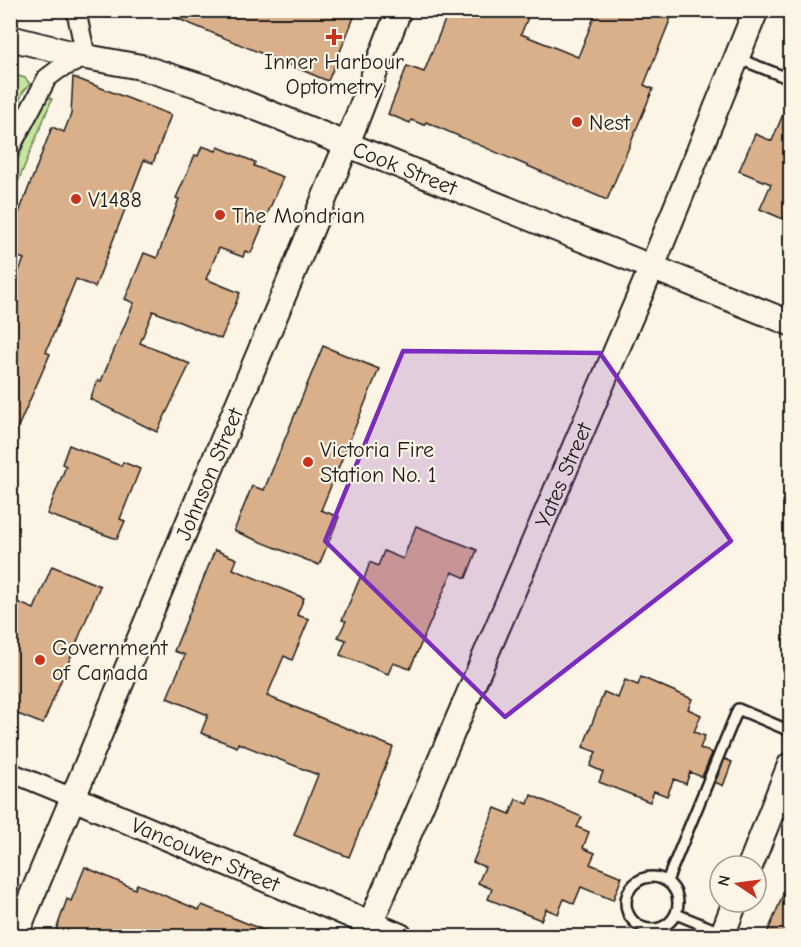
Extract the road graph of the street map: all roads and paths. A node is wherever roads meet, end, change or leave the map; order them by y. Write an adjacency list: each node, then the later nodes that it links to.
1 (76, 10): 5 (street)
2 (399, 10): 8 (main road, Johnson Street)
3 (756, 10): 6 (main road, Yates Street)
4 (10, 38): 5 (main road, Cook Street)
5 (86, 57): 8 (main road, Cook Street); 9 (street)
6 (737, 58): 7 (lane); 10 (main road, Yates Street)
7 (790, 79)
8 (346, 144): 10 (main road, Cook Street); 15 (main road, Johnson Street)
9 (10, 148)
10 (652, 267): 11 (main road, Cook Street); 20 (main road, Yates Street)
11 (790, 323)
12 (790, 730): 17 (lane)
13 (790, 765): 16 (main road)
14 (10, 772): 15 (street, Vancouver Street)
15 (73, 798): 20 (main road, Vancouver Street); 22 (main road, Johnson Street)
16 (755, 854)
17 (667, 881): 18 (lane); 18 (lane)
18 (676, 914): 21 (lane)
19 (730, 914): 21 (main road)
20 (367, 930): 23 (main road, Vancouver Street)
21 (722, 935)
22 (15, 936)
23 (400, 936)

